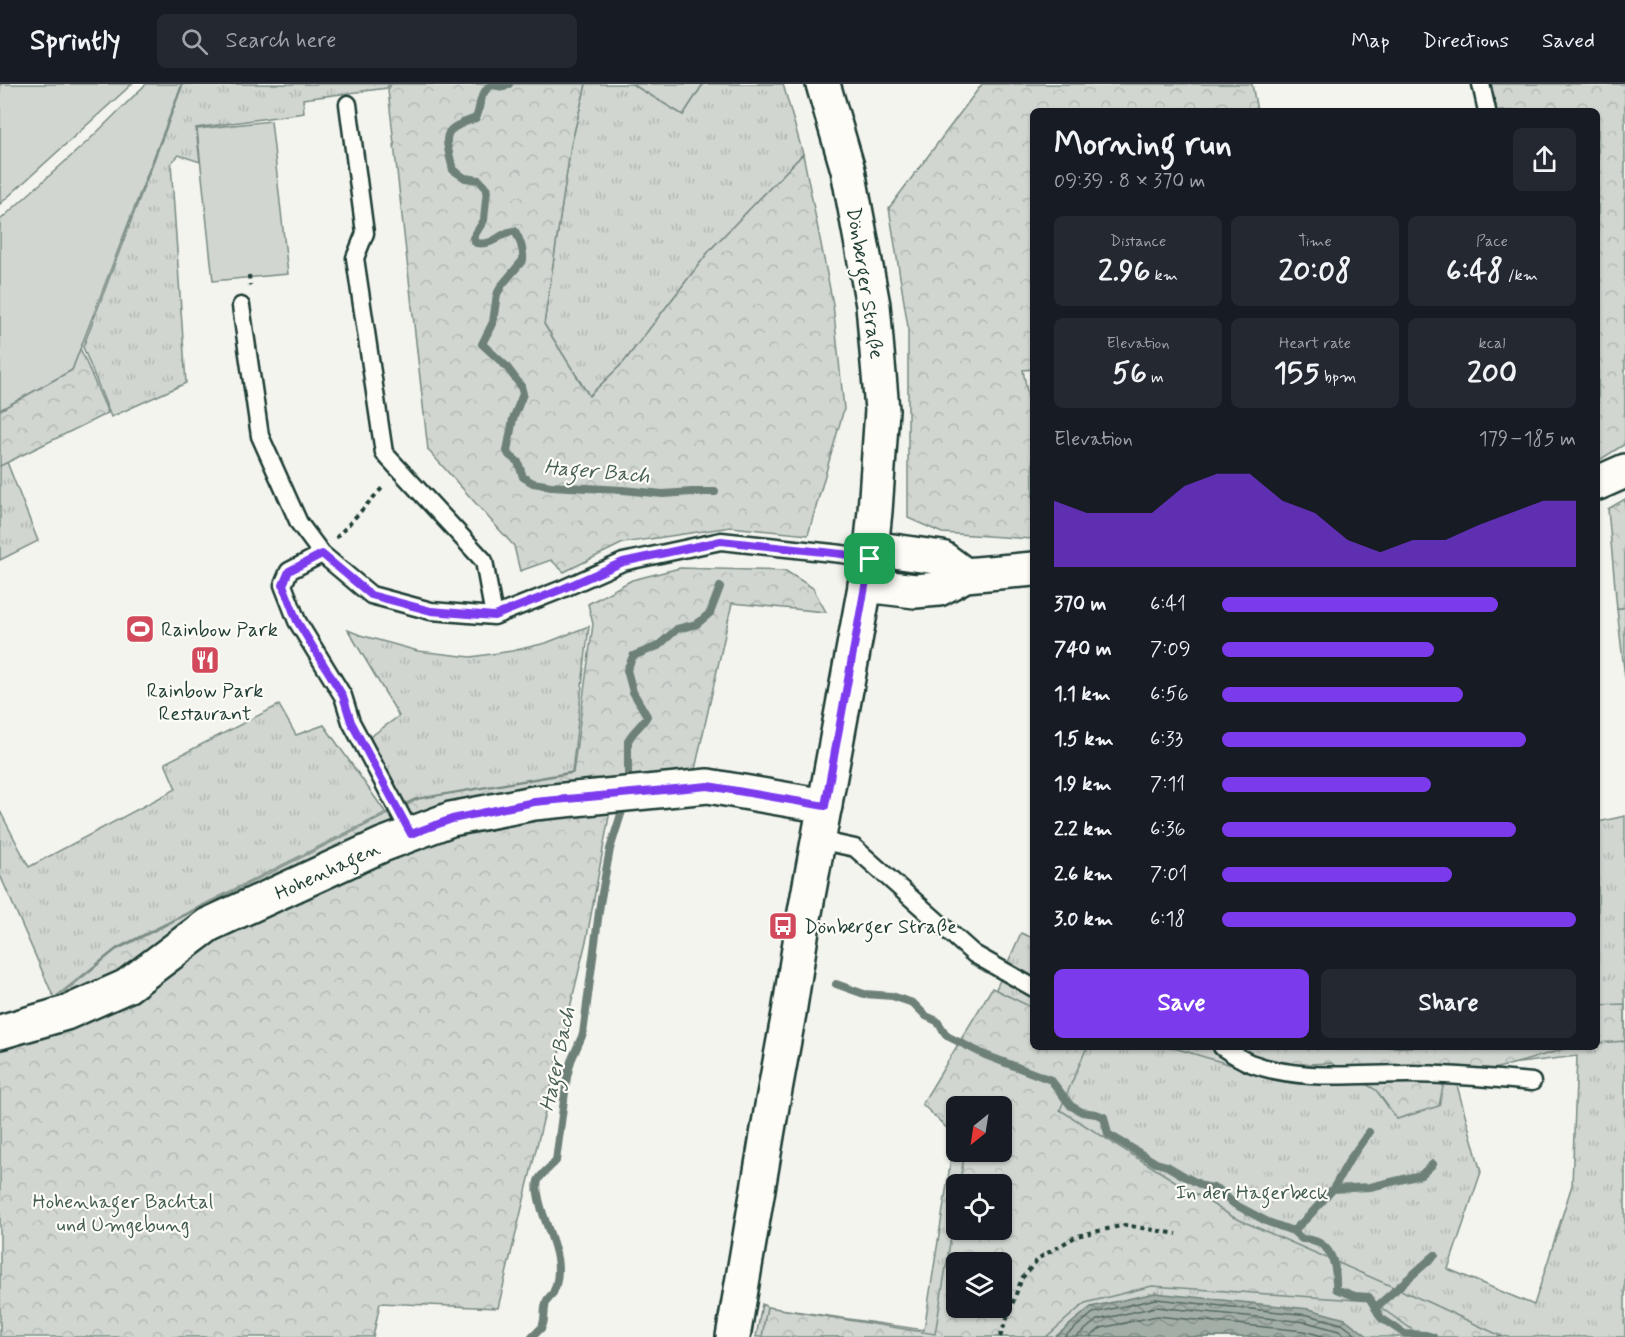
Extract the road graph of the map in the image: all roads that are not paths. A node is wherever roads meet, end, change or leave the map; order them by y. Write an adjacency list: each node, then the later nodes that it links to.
1 (823, 84): 9 (street, Dönberger Straße)
2 (1481, 84): 4 (lane)
3 (348, 104): 11 (lane)
4 (1486, 108)
5 (241, 306): 8 (lane)
6 (1625, 471): 7 (street)
7 (1600, 482)
8 (322, 554): 11 (lane); 13 (lane)
9 (869, 564): 10 (street); 11 (lane); 12 (street, Dönberger Straße)
10 (1030, 570)
11 (494, 616)
12 (825, 806): 13 (street, Hohenhagen); 14 (street, Dönberger Straße)
13 (411, 834): 16 (street, Hohenhagen)
14 (819, 840): 15 (lane); 19 (street, Dönberger Straße)
15 (1030, 986)
16 (0, 1032)
17 (1227, 1050): 18 (lane)
18 (1532, 1082)
19 (733, 1337)

